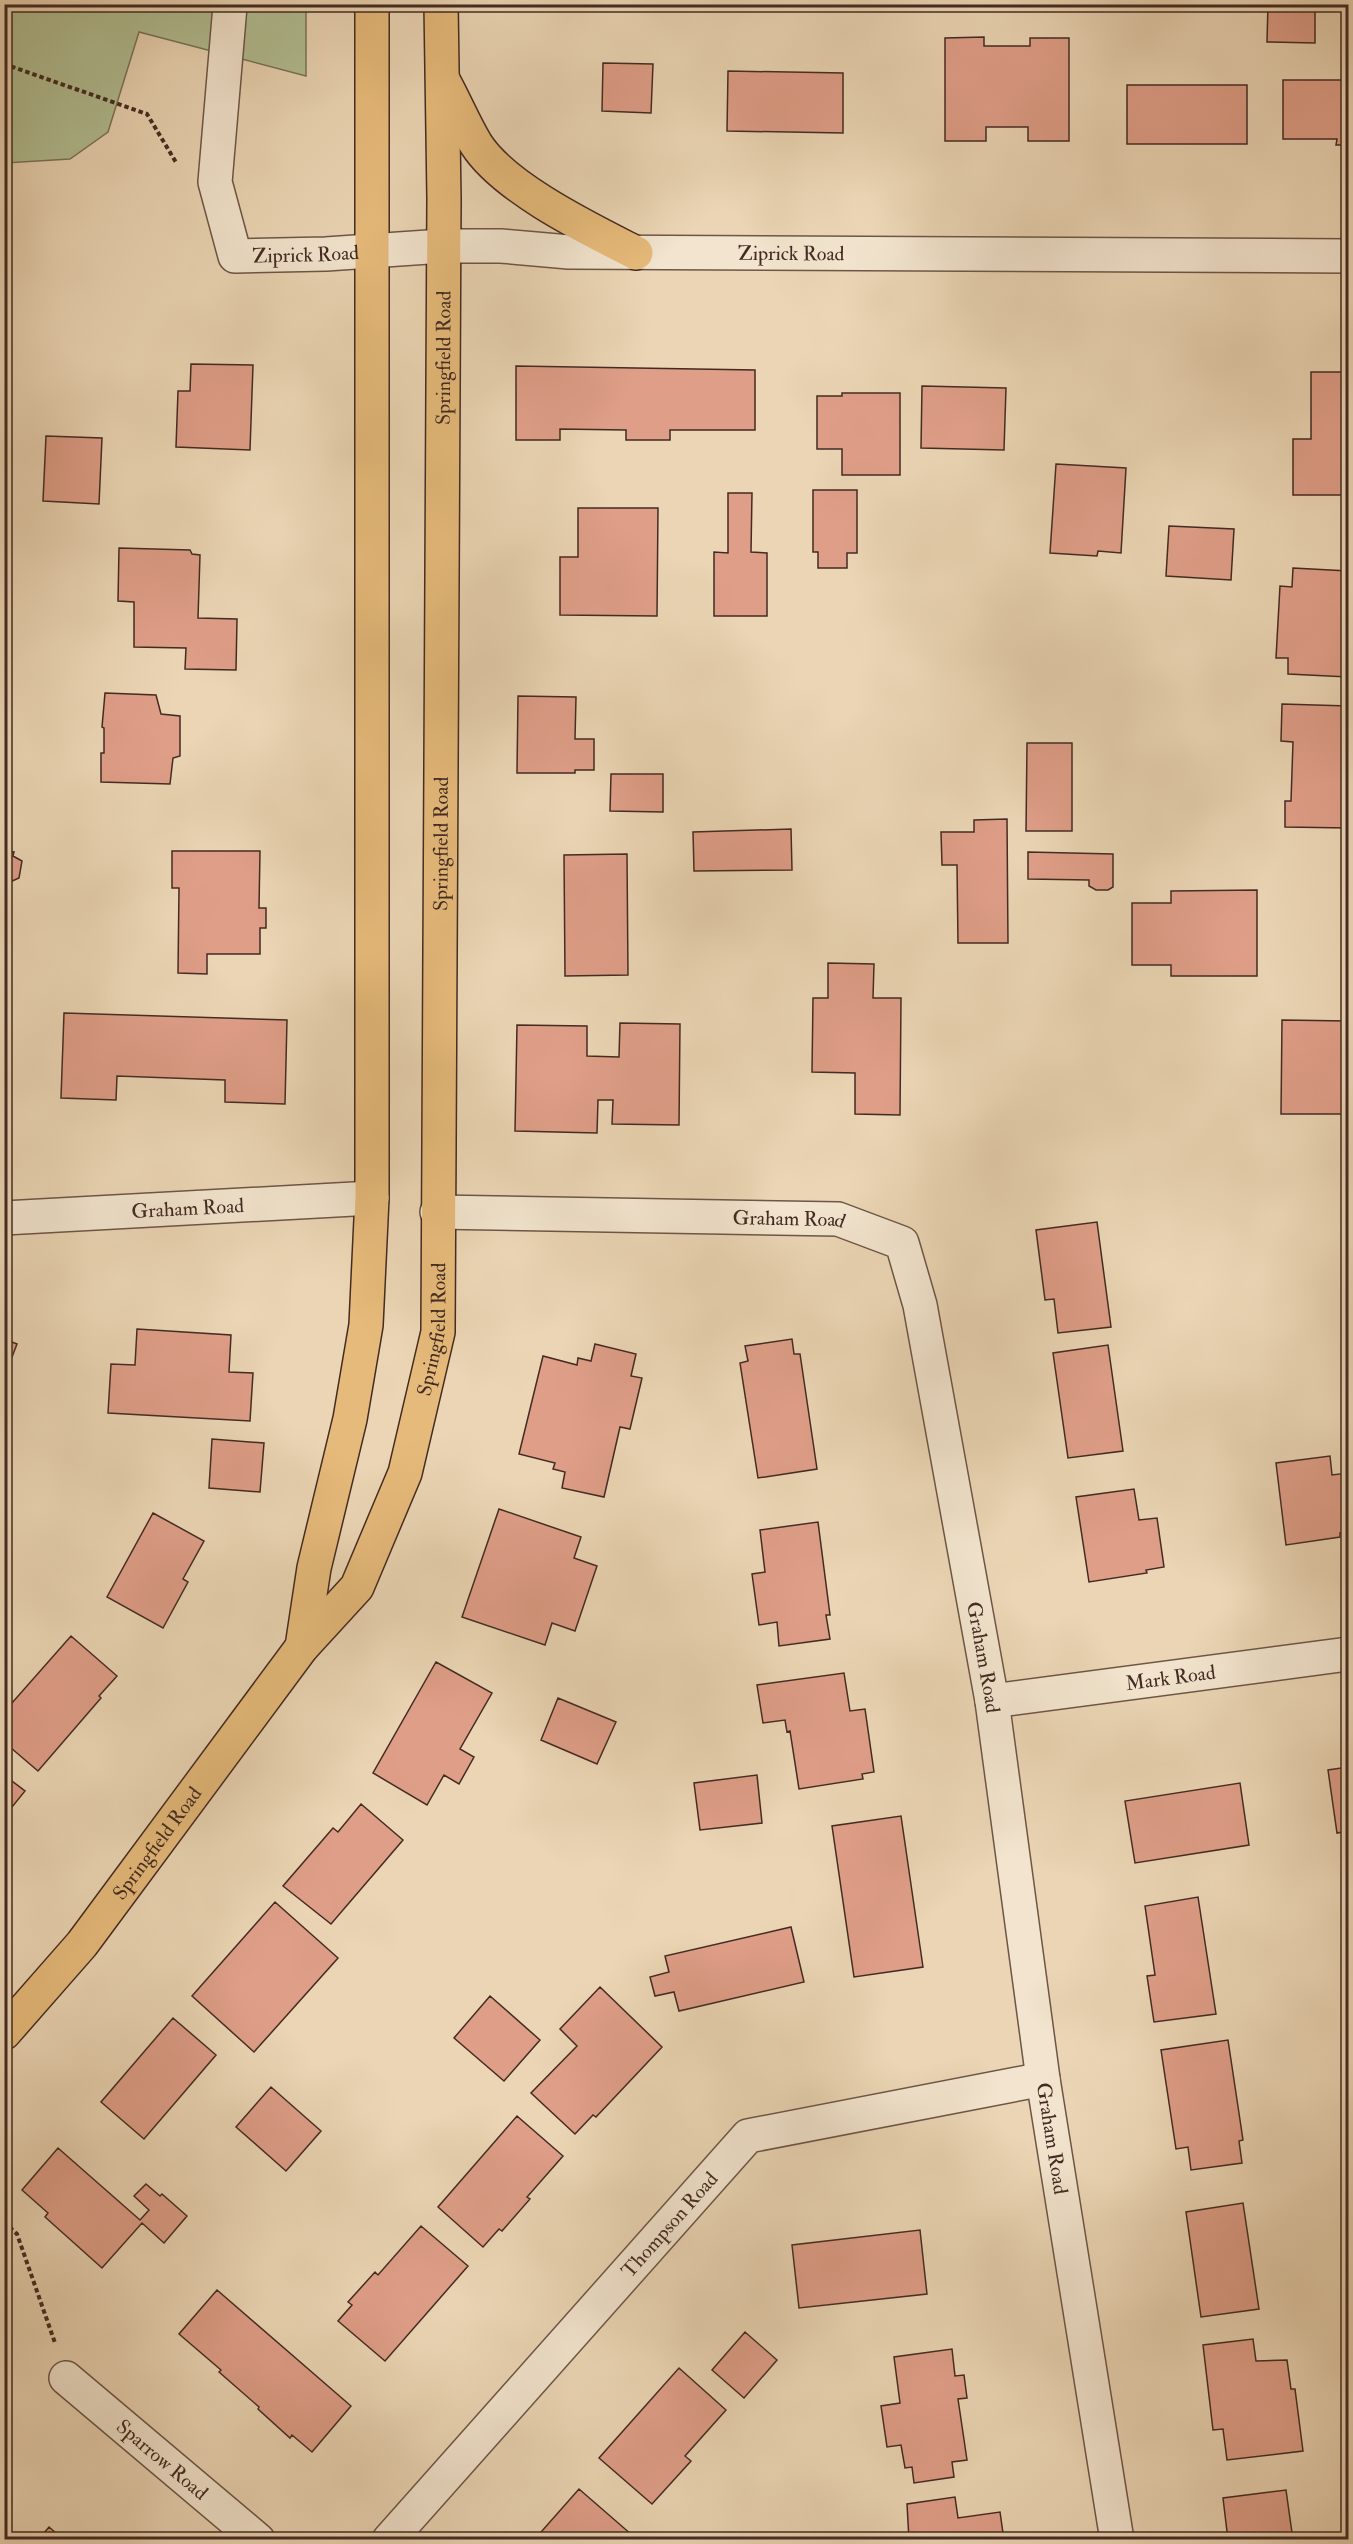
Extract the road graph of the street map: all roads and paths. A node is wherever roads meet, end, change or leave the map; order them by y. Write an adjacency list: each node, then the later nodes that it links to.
1 (11, 4): 5 (path)
2 (372, 4): 8 (main road, Springfield Road)
3 (441, 4): 6 (main road, Springfield Road)
4 (230, 6): 8 (street, Ziprick Road)
5 (4, 35)
6 (441, 75): 7 (main road, Springfield Road); 9 (main road)
7 (443, 246): 8 (street, Ziprick Road); 9 (street, Ziprick Road); 12 (main road, Springfield Road)
8 (372, 250): 11 (main road, Springfield Road)
9 (636, 253): 10 (street, Ziprick Road)
10 (1348, 256)
11 (372, 1198): 13 (street, Graham Road); 14 (main road, Springfield Road)
12 (437, 1212): 14 (main road, Springfield Road); 16 (street, Graham Road)
13 (4, 1218)
14 (302, 1647): 17 (main road, Springfield Road)
15 (1348, 1654): 16 (street, Mark Road)
16 (992, 1701): 18 (street, Graham Road)
17 (4, 2033)
18 (1043, 2079): 22 (street, Thompson Road); 23 (street, Graham Road)
19 (4, 2222): 20 (path)
20 (66, 2378): 21 (street, Sparrow Road)
21 (258, 2540)
22 (389, 2540)
23 (1117, 2540)

